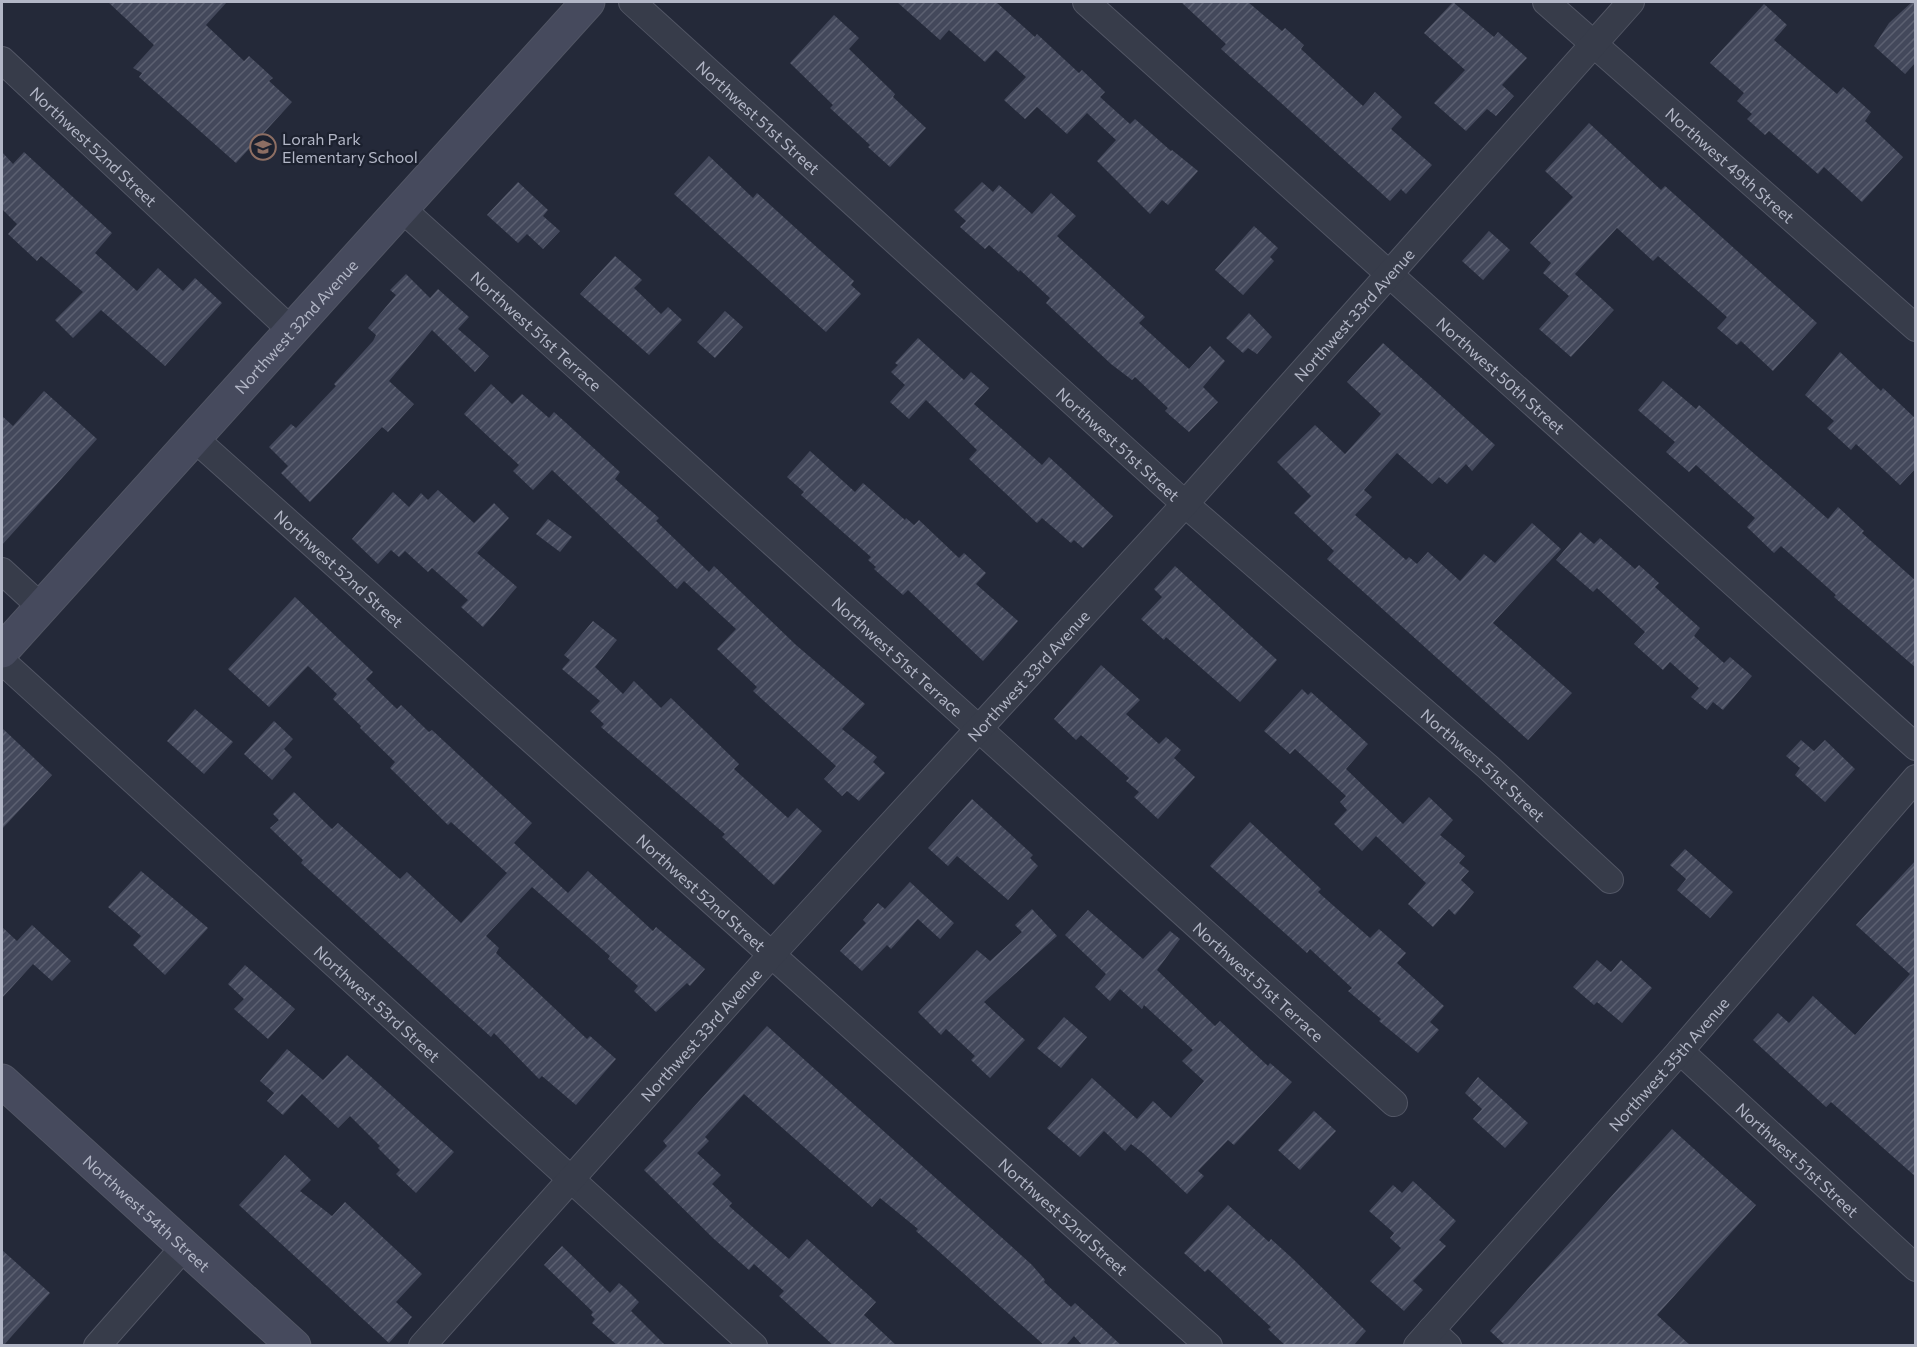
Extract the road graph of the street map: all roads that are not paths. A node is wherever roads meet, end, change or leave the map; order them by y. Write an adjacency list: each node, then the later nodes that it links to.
1 (588, 2): 8 (main road, Northwest 32nd Avenue)
2 (632, 2): 13 (street, Northwest 51st Street)
3 (1086, 2): 9 (street, Northwest 50th Street)
4 (1546, 2): 6 (street, Northwest 49th Street)
5 (1631, 2): 6 (street, Northwest 33rd Avenue)
6 (1593, 44): 9 (street, Northwest 33rd Avenue); 10 (street, Northwest 49th Street)
7 (2, 60): 11 (street, Northwest 52nd Street)
8 (401, 208): 11 (main road, Northwest 32nd Avenue); 18 (street, Northwest 51st Terrace)
9 (1390, 273): 13 (street, Northwest 33rd Avenue); 19 (street, Northwest 50th Street)
10 (1916, 328)
11 (291, 330): 12 (main road, Northwest 32nd Avenue)
12 (194, 438): 15 (main road, Northwest 32nd Avenue); 22 (street, Northwest 52nd Street)
13 (1185, 504): 18 (street, Northwest 33rd Avenue); 21 (street, Northwest 51st Street)
14 (2, 571): 15 (street)
15 (41, 607): 16 (main road, Northwest 32nd Avenue)
16 (2, 651)
17 (2, 662): 26 (street, Northwest 53rd Street)
18 (980, 730): 22 (street, Northwest 33rd Avenue); 25 (street, Northwest 51st Terrace)
19 (1916, 747)
20 (1916, 778): 23 (street, Northwest 35th Avenue)
21 (1610, 880)
22 (773, 953): 26 (street, Northwest 33rd Avenue); 34 (street, Northwest 52nd Street)
23 (1680, 1051): 28 (street, Northwest 51st Street); 29 (street, Northwest 35th Avenue)
24 (2, 1081): 27 (main road, Northwest 54th Street)
25 (1394, 1103)
26 (571, 1182): 32 (street, Northwest 33rd Avenue); 33 (street, Northwest 53rd Street)
27 (185, 1246): 30 (street); 31 (main road, Northwest 54th Street)
28 (1916, 1268)
29 (1432, 1340)
30 (97, 1346)
31 (294, 1346)
32 (422, 1346)
33 (754, 1346)
34 (1209, 1346)

